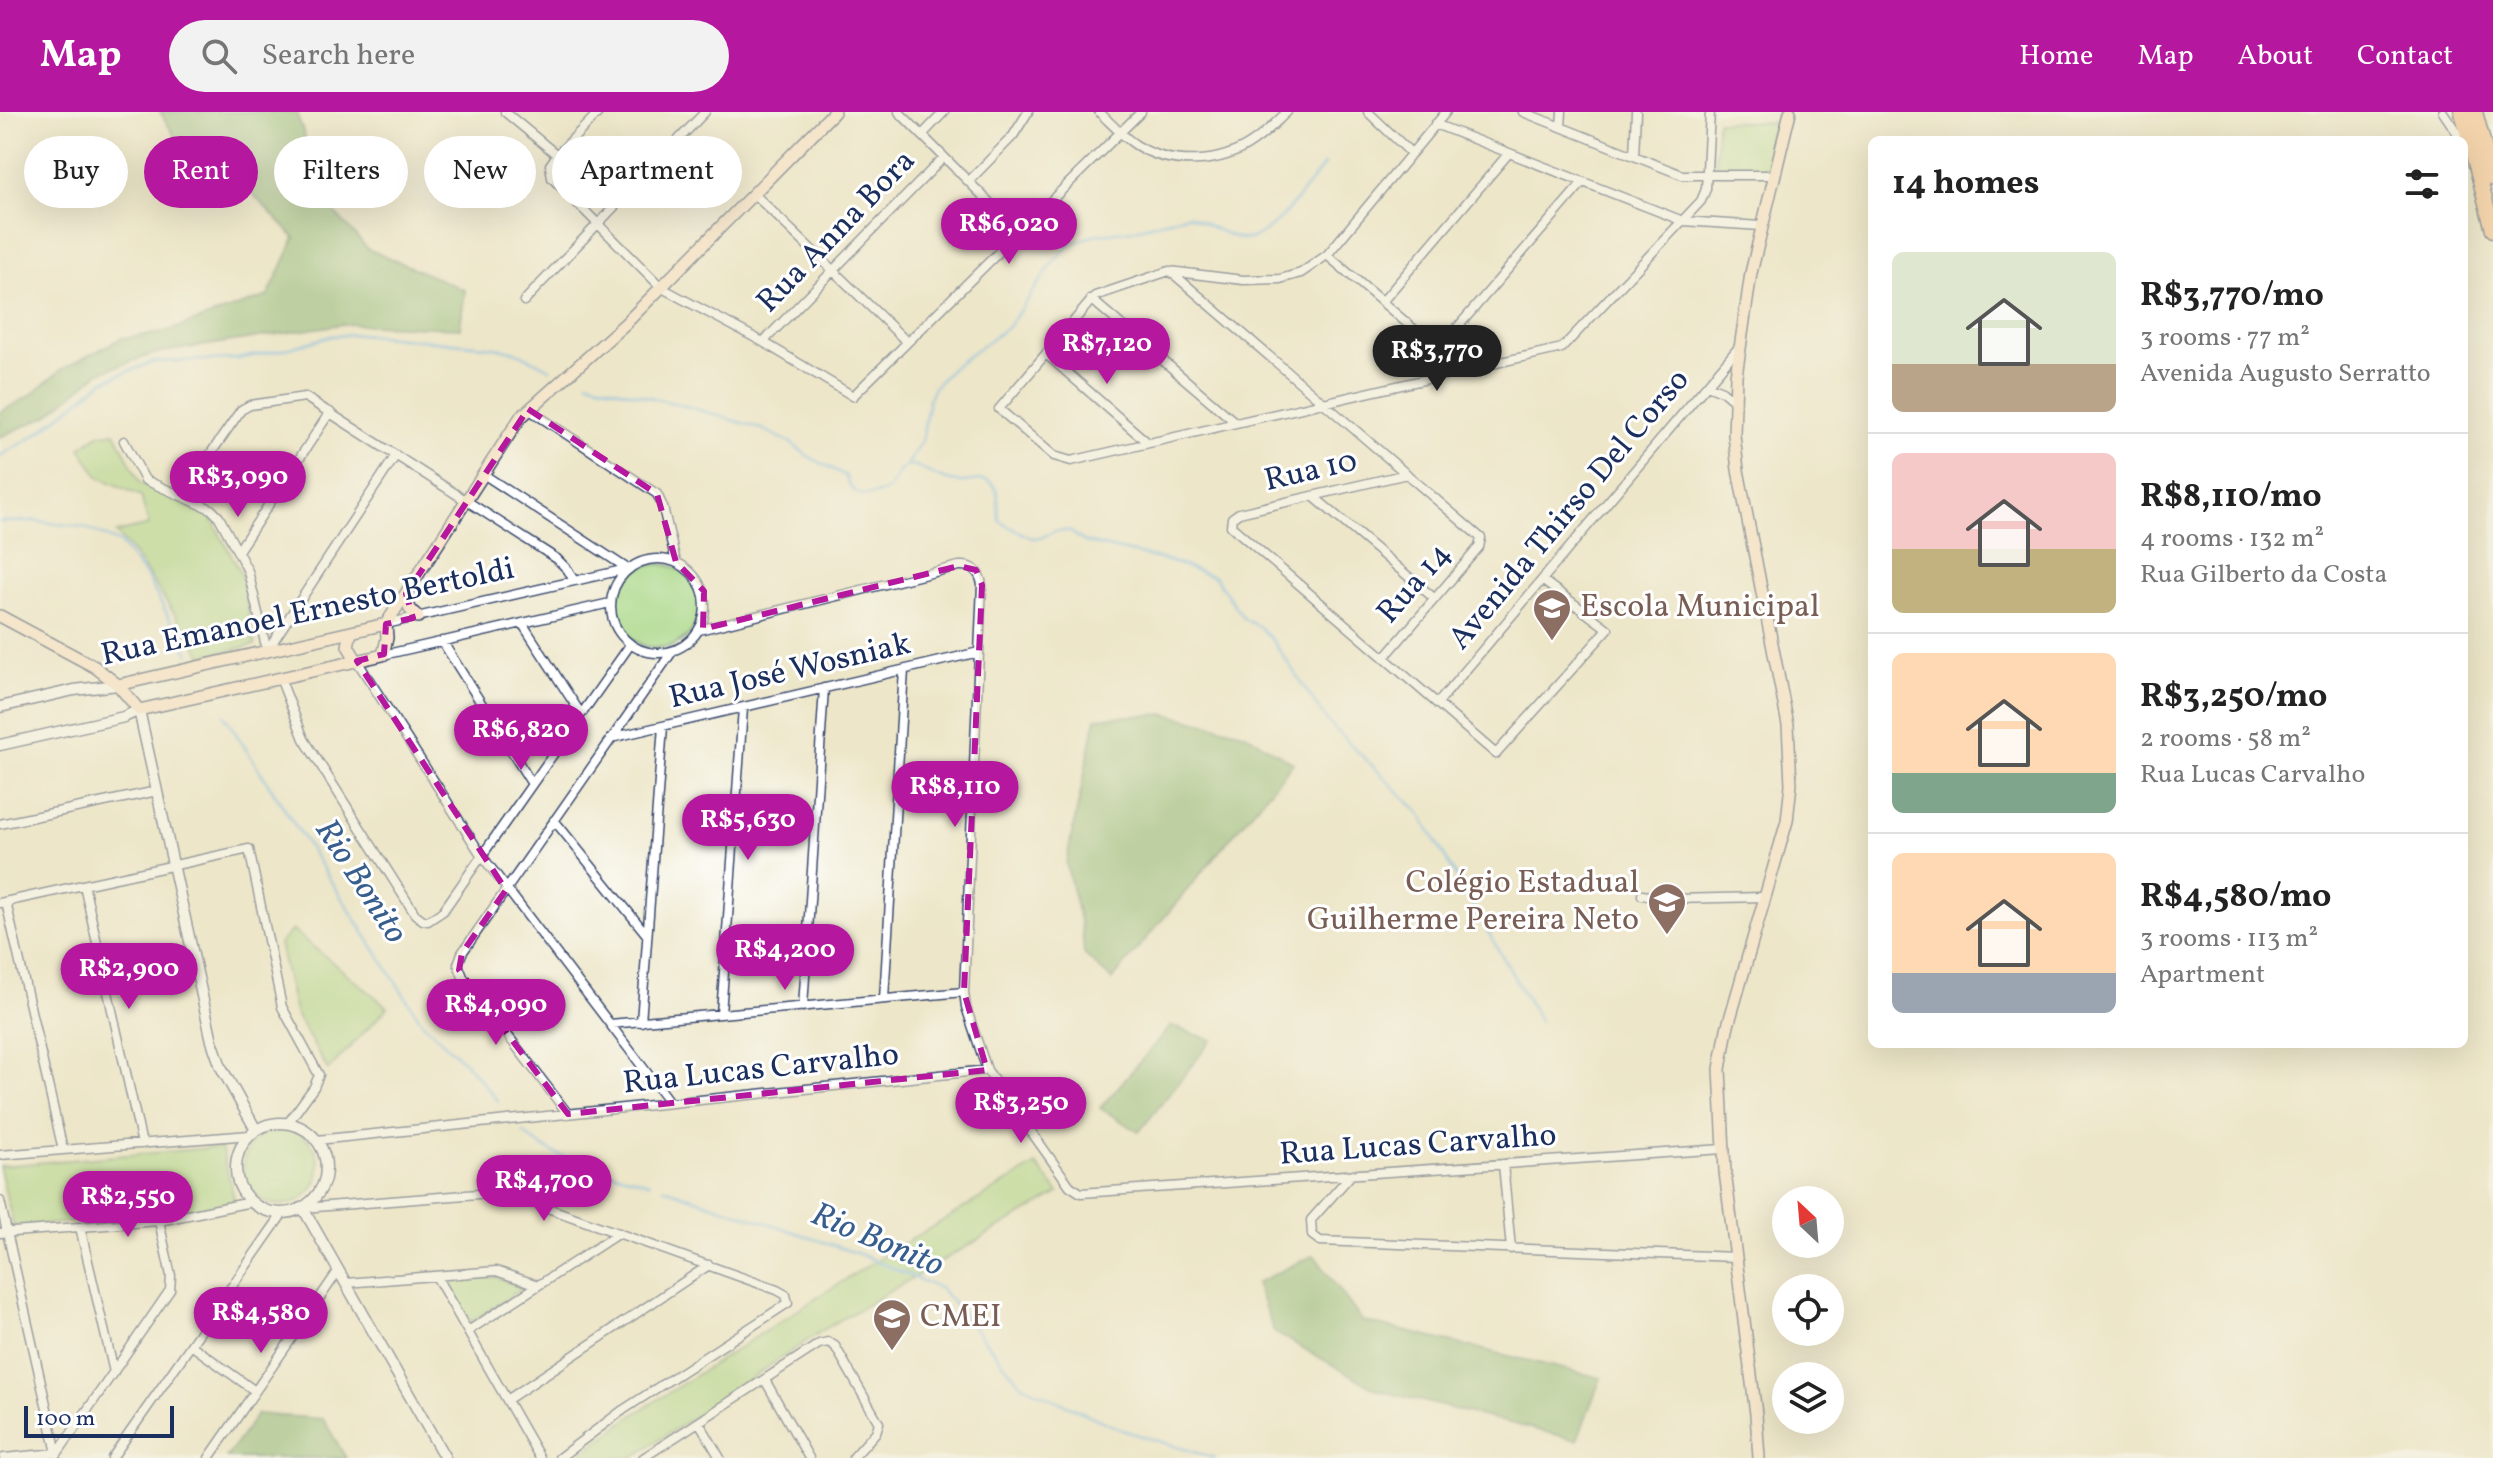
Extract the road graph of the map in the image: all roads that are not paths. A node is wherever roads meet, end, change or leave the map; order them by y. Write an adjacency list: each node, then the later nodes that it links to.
1 (505, 112): 28 (street)
2 (599, 112): 25 (street)
3 (705, 112): 42 (street)
4 (834, 112): 39 (main road)
5 (899, 112): 24 (street)
6 (944, 112): 24 (street)
7 (1028, 112): 37 (street)
8 (1099, 112): 23 (street)
9 (1141, 112): 23 (street)
10 (1287, 112): 23 (street)
11 (1368, 112): 29 (street)
12 (1446, 112): 21 (street)
13 (1523, 112): 22 (street)
14 (1562, 112): 22 (street)
15 (1636, 112): 31 (street)
16 (1710, 112): 34 (street)
17 (1790, 112): 35 (main road)
18 (2443, 112): 26 (street)
19 (2462, 112): 33 (highway)
20 (2475, 112): 36 (highway)
21 (1435, 124): 29 (street); 30 (street)
22 (1561, 127): 31 (street)
23 (1121, 133): 45 (street)
24 (922, 135): 32 (street)
25 (576, 136)
26 (2459, 136)
27 (2468, 150): 33 (street)
28 (552, 151)
29 (1411, 153): 46 (street)
30 (1509, 153): 38 (street); 52 (street)
31 (1634, 156): 34 (street)
32 (944, 157): 37 (street); 47 (street, Rua Anna Bora)
33 (2474, 159): 44 (highway)
34 (1708, 175): 35 (street); 41 (street)
35 (1775, 175): 43 (main road)
36 (2493, 179)
37 (969, 181): 45 (street)
38 (1583, 182): 41 (street); 56 (street)
39 (754, 194): 47 (street); 49 (main road)
40 (581, 208): 42 (street)
41 (1683, 221): 43 (street); 58 (street)
42 (597, 224): 49 (street); 51 (street)
43 (1761, 226): 55 (main road)
44 (2493, 230)
45 (1020, 233): 54 (street)
46 (1327, 255): 48 (street); 52 (street)
47 (834, 270): 53 (street, Rua Anna Bora); 54 (street)
48 (1169, 271): 50 (street); 61 (street)
49 (662, 288): 53 (street); 62 (main road)
50 (1091, 299): 57 (street); 64 (street)
51 (524, 301)
52 (1382, 302): 56 (street)
53 (763, 342): 54 (street)
54 (907, 342)
55 (1740, 347): 59 (street, Avenida Thirso Del Corso); 60 (main road)
56 (1438, 350): 58 (street)
57 (1046, 354): 66 (street); 66 (street)
58 (1463, 371): 61 (street)
59 (1707, 385): 60 (street); 76 (street, Avenida Thirso Del Corso)
60 (1735, 402): 116 (main road)
61 (1323, 403): 64 (street); 69 (street)
62 (528, 409): 68 (main road); 74 (street)
63 (330, 412): 67 (street); 70 (street); 73 (street)
64 (1236, 423): 66 (street)
65 (124, 441): 70 (street)
66 (1148, 443)
67 (396, 455): 72 (street); 89 (street)
68 (483, 474): 72 (main road); 75 (street)
69 (1407, 474): 71 (street, Rua 10); 79 (street, Rua 14)
70 (181, 496): 73 (street)
71 (1313, 496): 79 (street); 93 (street, Rua 10)
72 (466, 501): 77 (street); 78 (main road)
73 (238, 551): 89 (street)
74 (676, 562): 75 (street); 85 (street)
75 (628, 569): 77 (street, Rua Emanoel Ernesto Bertoldi); 80 (street)
76 (1542, 580): 99 (street, Avenida Thirso Del Corso); 99 (street)
77 (574, 581): 82 (street, Rua Emanoel Ernesto Bertoldi)
78 (406, 594): 82 (main road); 84 (main road)
79 (1435, 599): 93 (street, Rua 14)
80 (610, 603): 83 (street, Rua Emanoel Ernesto Bertoldi); 88 (street)
81 (0, 616): 97 (main road)
82 (418, 617): 84 (street, Rua Emanoel Ernesto Bertoldi)
83 (522, 623): 87 (street, Rua Emanoel Ernesto Bertoldi); 103 (street)
84 (386, 624): 86 (main road, Rua Emanoel Ernesto Bertoldi); 92 (main road)
85 (699, 630): 90 (street); 91 (street)
86 (351, 632): 89 (main road, Rua Emanoel Ernesto Bertoldi); 94 (main road)
87 (442, 641): 92 (street, Rua Emanoel Ernesto Bertoldi); 107 (street)
88 (630, 645): 90 (street); 103 (street)
89 (267, 651): 97 (main road, Rua Emanoel Ernesto Bertoldi)
90 (672, 652): 105 (street)
91 (979, 652): 95 (street, Rua José Wosniak); 119 (street)
92 (383, 655): 94 (main road, Rua Emanoel Ernesto Bertoldi)
93 (1384, 658): 99 (street)
94 (357, 661): 96 (main road, Rua Emanoel Ernesto Bertoldi); 111 (street)
95 (904, 670): 98 (street, Rua José Wosniak); 120 (street)
96 (280, 678): 102 (main road, Rua Emanoel Ernesto Bertoldi); 111 (street)
97 (118, 685): 100 (street, Rua Emanoel Ernesto Bertoldi); 102 (main road)
98 (824, 688): 101 (street, Rua José Wosniak); 121 (street)
99 (1437, 704)
100 (0, 707)
101 (743, 708): 104 (street, Rua José Wosniak); 122 (street)
102 (139, 710): 106 (street, Rua Emanoel Ernesto Bertoldi); 108 (street)
103 (581, 714): 107 (street)
104 (663, 726): 105 (street, Rua José Wosniak); 118 (street)
105 (611, 738): 109 (street)
106 (0, 745)
107 (532, 784): 111 (street)
108 (157, 791): 110 (street); 112 (street)
109 (554, 820): 114 (street); 118 (street)
110 (0, 824)
111 (482, 856): 114 (street)
112 (173, 866): 113 (street); 128 (street); 129 (street)
113 (84, 885): 117 (street); 131 (street)
114 (506, 890): 124 (street); 127 (street)
115 (1642, 895): 116 (street)
116 (1765, 897): 132 (main road)
117 (3, 903): 133 (street)
118 (647, 936): 123 (street)
119 (964, 992): 120 (street); 125 (street)
120 (884, 999): 121 (street)
121 (803, 1007): 122 (street)
122 (721, 1014): 123 (street)
123 (641, 1022): 124 (street)
124 (610, 1024): 126 (street)
125 (987, 1070): 126 (street, Rua Lucas Carvalho); 136 (street, Rua Lucas Carvalho)
126 (670, 1103): 127 (street, Rua Lucas Carvalho)
127 (568, 1114): 130 (street, Rua Lucas Carvalho)
128 (288, 1123): 129 (street); 130 (street)
129 (253, 1132): 131 (street); 138 (street)
130 (317, 1140): 139 (street)
131 (142, 1144): 133 (street)
132 (1723, 1149): 135 (street, Rua Lucas Carvalho); 146 (main road)
133 (63, 1150): 134 (street)
134 (0, 1155)
135 (1503, 1164): 136 (street, Rua Lucas Carvalho); 145 (street)
136 (1350, 1175): 145 (street)
137 (0, 1201): 143 (street)
138 (251, 1202): 140 (street); 141 (street)
139 (303, 1208): 140 (street); 144 (street); 148 (street)
140 (283, 1213): 153 (street)
141 (159, 1221): 142 (street); 154 (street)
142 (80, 1227): 143 (street); 154 (street)
143 (4, 1233): 159 (street)
144 (619, 1233): 147 (street); 151 (street)
145 (1511, 1249): 146 (street)
146 (1736, 1257): 170 (main road)
147 (709, 1265): 157 (street); 165 (street)
148 (339, 1270): 150 (street); 156 (street)
149 (436, 1276): 150 (street); 151 (street); 152 (street)
150 (346, 1283): 163 (street)
151 (538, 1285): 152 (street)
152 (468, 1331): 157 (street)
153 (191, 1345): 156 (street); 161 (street)
154 (114, 1372): 159 (street)
155 (765, 1380): 158 (street); 168 (street); 169 (street)
156 (255, 1391): 162 (street)
157 (507, 1400): 164 (street)
158 (699, 1422): 166 (street); 167 (street)
159 (56, 1456): 160 (street)
160 (4, 1458)
161 (112, 1458)
162 (209, 1458)
163 (445, 1458)
164 (540, 1458)
165 (559, 1458)
166 (643, 1458)
167 (720, 1458)
168 (809, 1458)
169 (853, 1458)
170 (1759, 1458)

